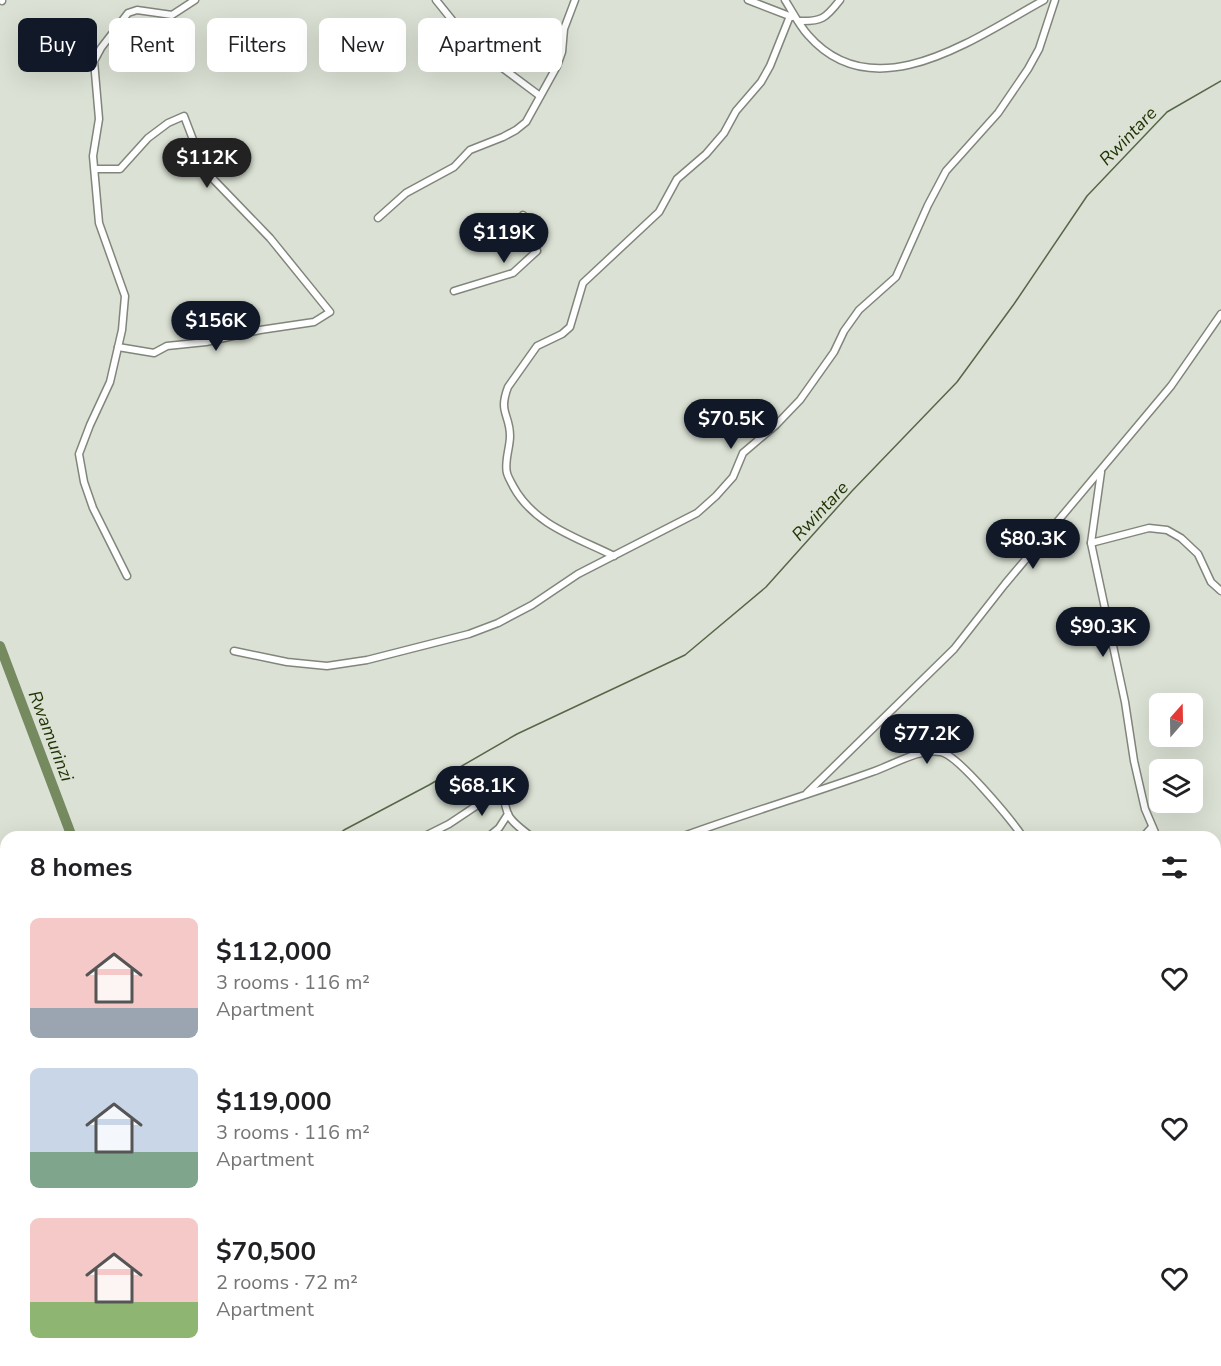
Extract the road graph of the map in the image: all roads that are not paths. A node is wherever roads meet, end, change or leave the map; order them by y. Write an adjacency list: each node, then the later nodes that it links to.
1 (195, 0): 11 (street)
2 (436, 0): 10 (street)
3 (575, 0): 10 (street)
4 (748, 0): 9 (street)
5 (785, 0): 9 (street)
6 (840, 0): 9 (street)
7 (1044, 0): 9 (street)
8 (1055, 0): 19 (street)
9 (795, 18): 19 (street)
10 (540, 96): 13 (street)
11 (95, 169): 16 (street); 16 (street)
12 (523, 215): 14 (street)
13 (378, 218)
14 (454, 291)
15 (1221, 314): 17 (street)
16 (118, 347): 20 (street)
17 (1101, 472): 18 (street); 23 (street)
18 (1091, 543): 21 (street); 25 (street)
19 (614, 556): 22 (street)
20 (127, 576)
21 (1221, 591)
22 (234, 651)
23 (807, 793): 29 (street); 30 (street)
24 (508, 814): 26 (street); 27 (street); 28 (street)
25 (1152, 827): 31 (street); 32 (street)
26 (435, 831)
27 (495, 831)
28 (524, 831)
29 (698, 831)
30 (1018, 831)
31 (1148, 831)
32 (1154, 831)

